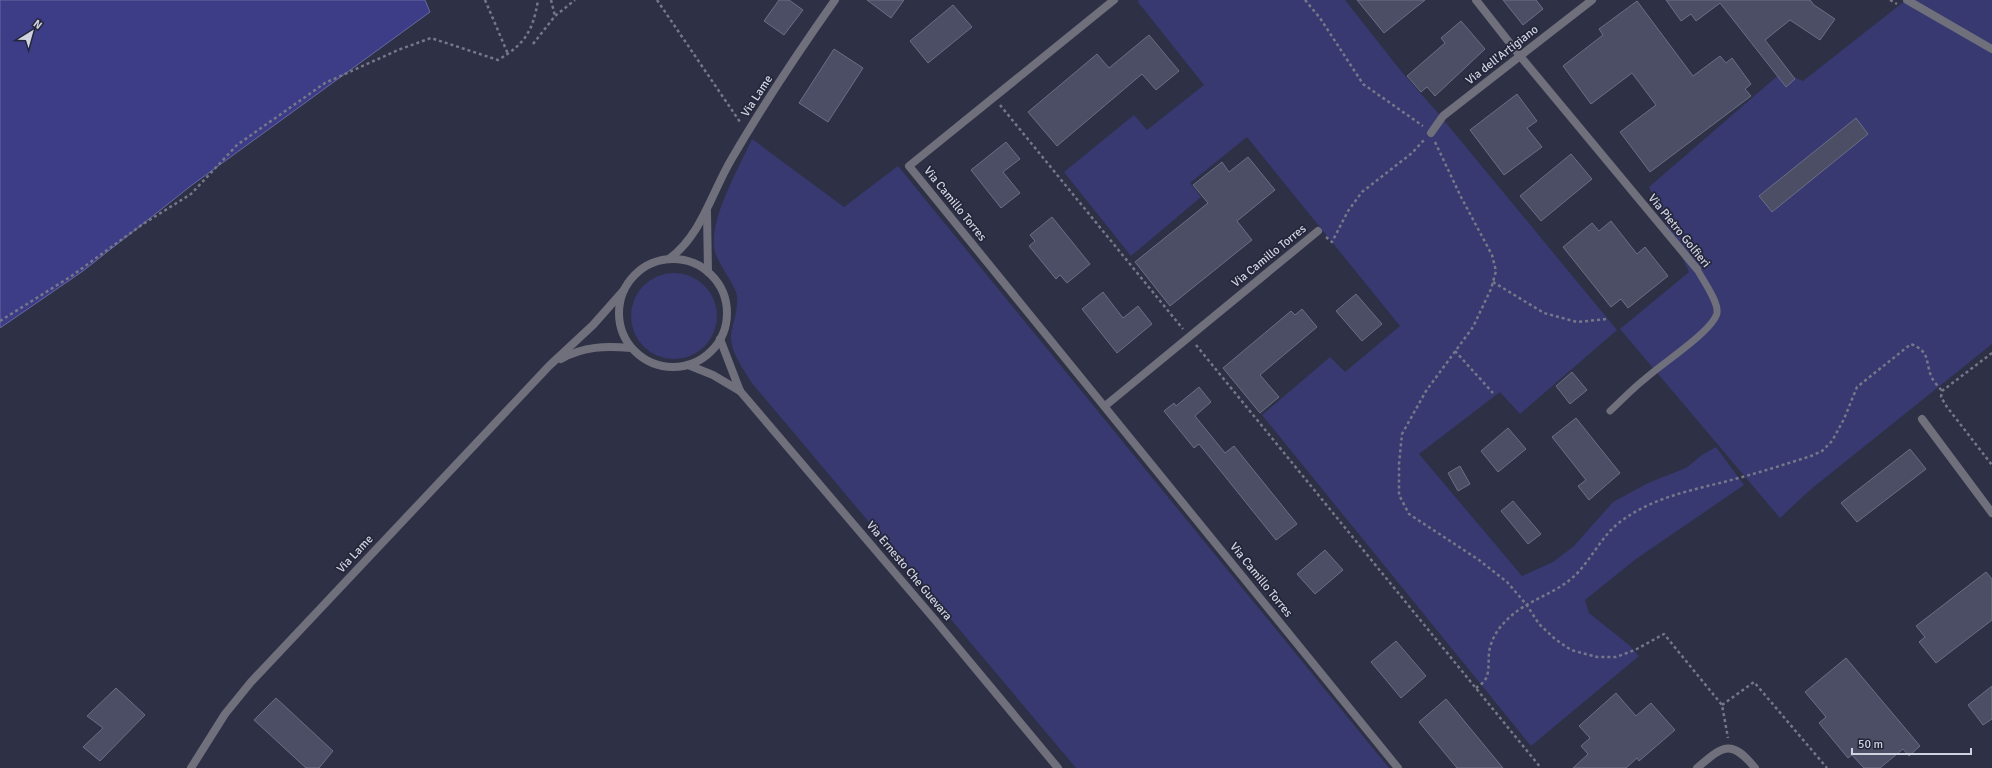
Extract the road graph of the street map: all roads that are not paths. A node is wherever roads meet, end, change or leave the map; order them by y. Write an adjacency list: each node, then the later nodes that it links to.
1 (835, 0): 9 (street, Via Lame)
2 (1114, 0): 20 (street, Via Camillo Torres)
3 (1476, 0): 7 (street, Via Pietro Golfieri)
4 (1592, 0): 7 (street, Via dell'Artigiano)
5 (1907, 0): 6 (street)
6 (1992, 49)
7 (1520, 56): 8 (street, Via dell'Artigiano); 12 (street, Via Pietro Golfieri)
8 (1431, 133)
9 (707, 209): 11 (street, Via Lame); 13 (street, Via Lame)
10 (1318, 231): 20 (street, Via Camillo Torres)
11 (669, 259): 13 (street); 14 (street)
12 (1697, 269): 21 (lane, Via Pietro Golfieri)
13 (708, 272): 15 (street)
14 (624, 290): 16 (street); 18 (street, Via Lame)
15 (720, 340): 17 (street); 19 (street, Via Ernesto Che Guevara)
16 (631, 348): 17 (street); 18 (street, Via Lame)
17 (688, 365): 19 (street, Via Ernesto Che Guevara)
18 (549, 366): 24 (street, Via Lame)
19 (740, 391): 25 (street, Via Ernesto Che Guevara)
20 (1105, 406): 26 (street, Via Camillo Torres)
21 (1610, 411)
22 (1922, 419): 23 (street)
23 (1992, 513)
24 (191, 768)
25 (1058, 768)
26 (1398, 768)
27 (1697, 768): 28 (street)
28 (1755, 768)

